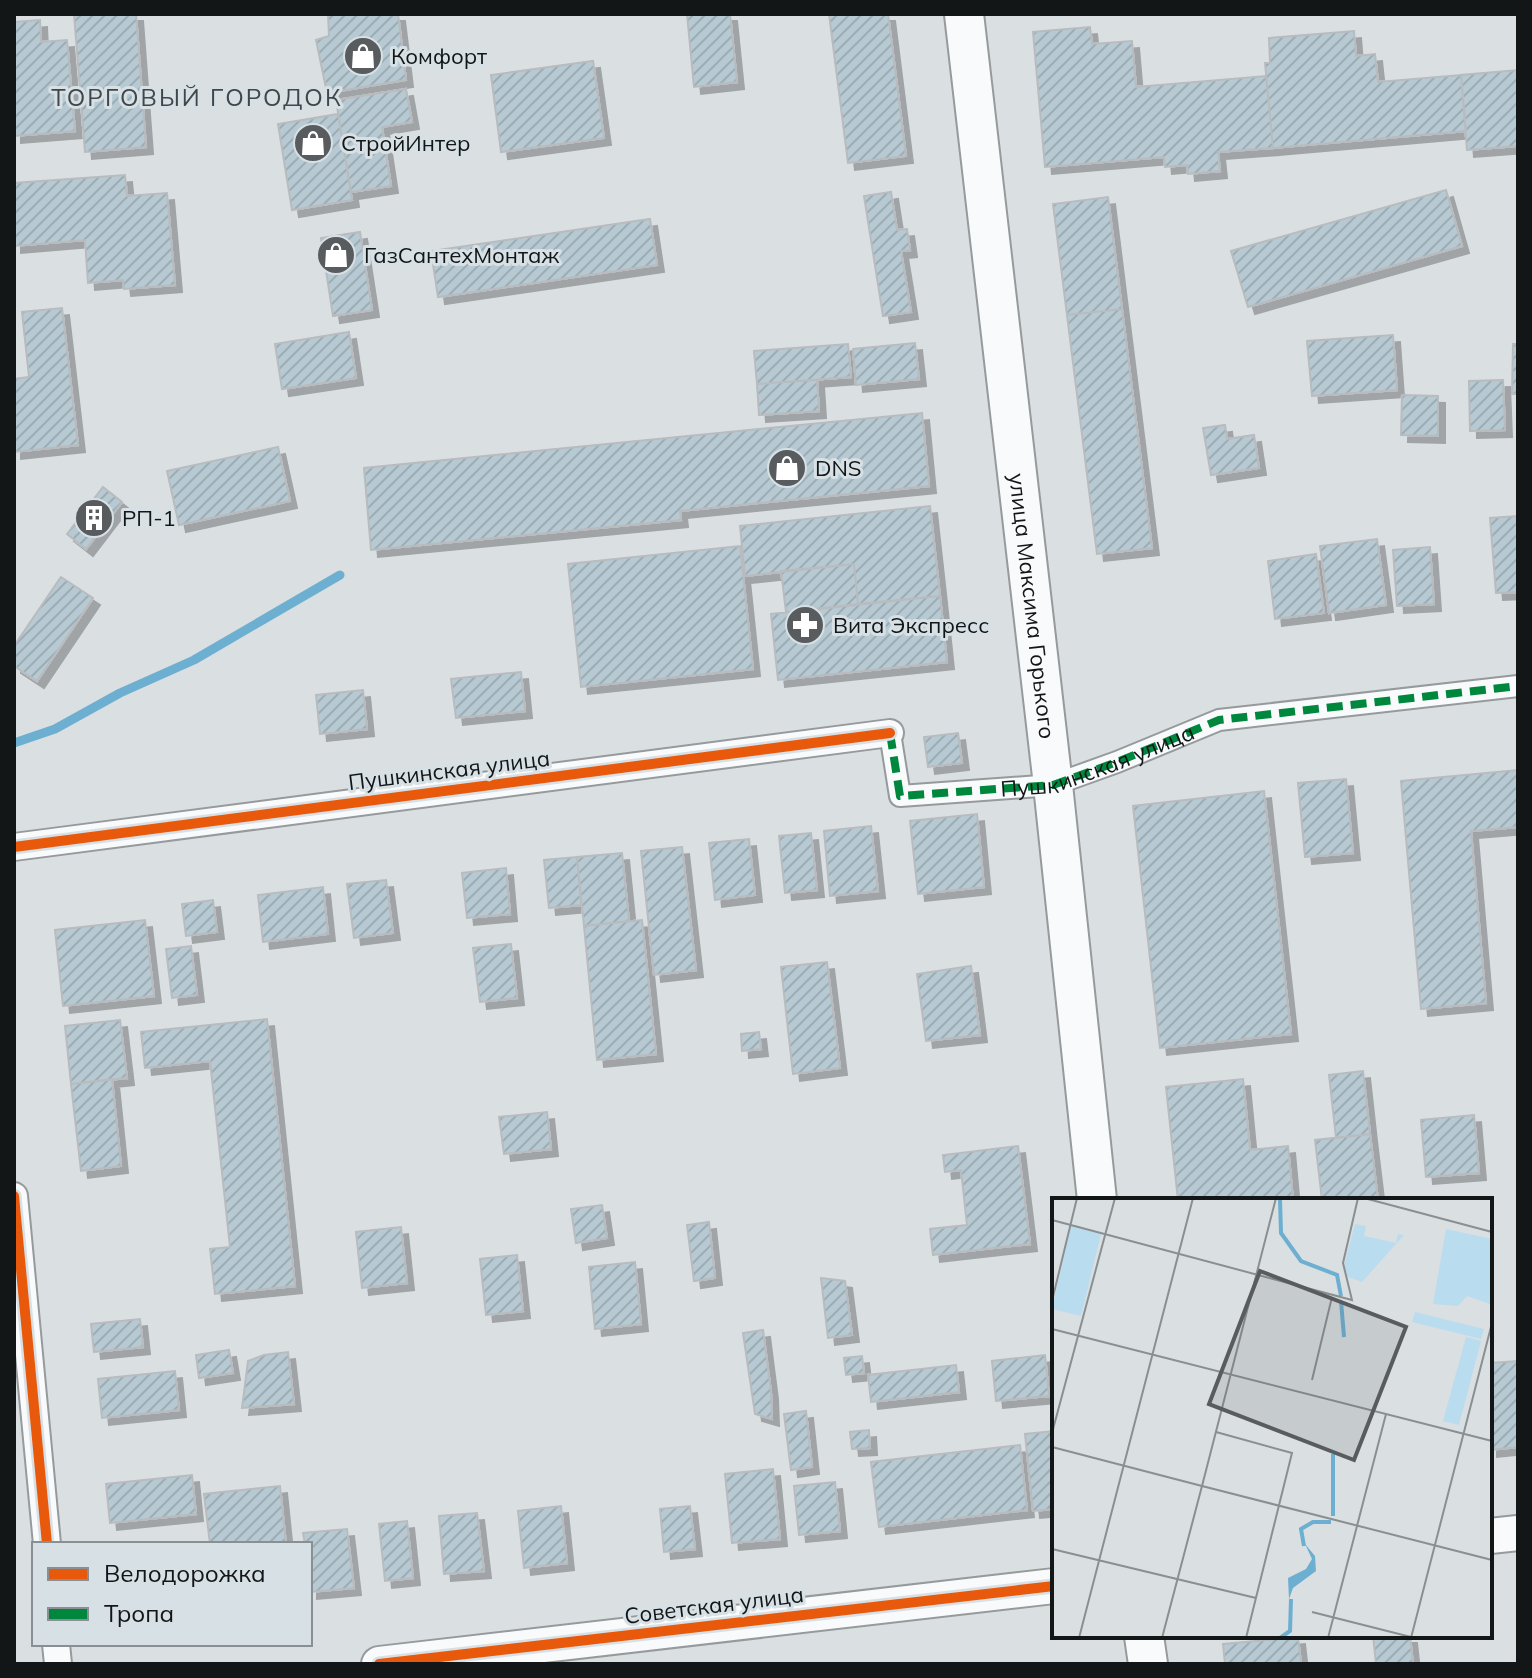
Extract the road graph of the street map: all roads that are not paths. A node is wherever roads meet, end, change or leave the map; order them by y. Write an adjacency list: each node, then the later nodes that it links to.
1 (964, 14): 4 (main road, улица Максима Горького)
2 (1518, 686): 4 (street, Пушкинская улица)
3 (890, 733): 4 (street, Пушкинская улица); 5 (street, Пушкинская улица)
4 (1053, 785): 7 (main road, улица Максима Горького)
5 (14, 847)
6 (14, 1196): 10 (street)
7 (1097, 1198)
8 (1518, 1533): 9 (street)
9 (1492, 1536)
10 (47, 1542)
11 (1052, 1586): 13 (street, Советская улица)
12 (1144, 1638): 14 (main road)
13 (379, 1664)
14 (1148, 1664)

